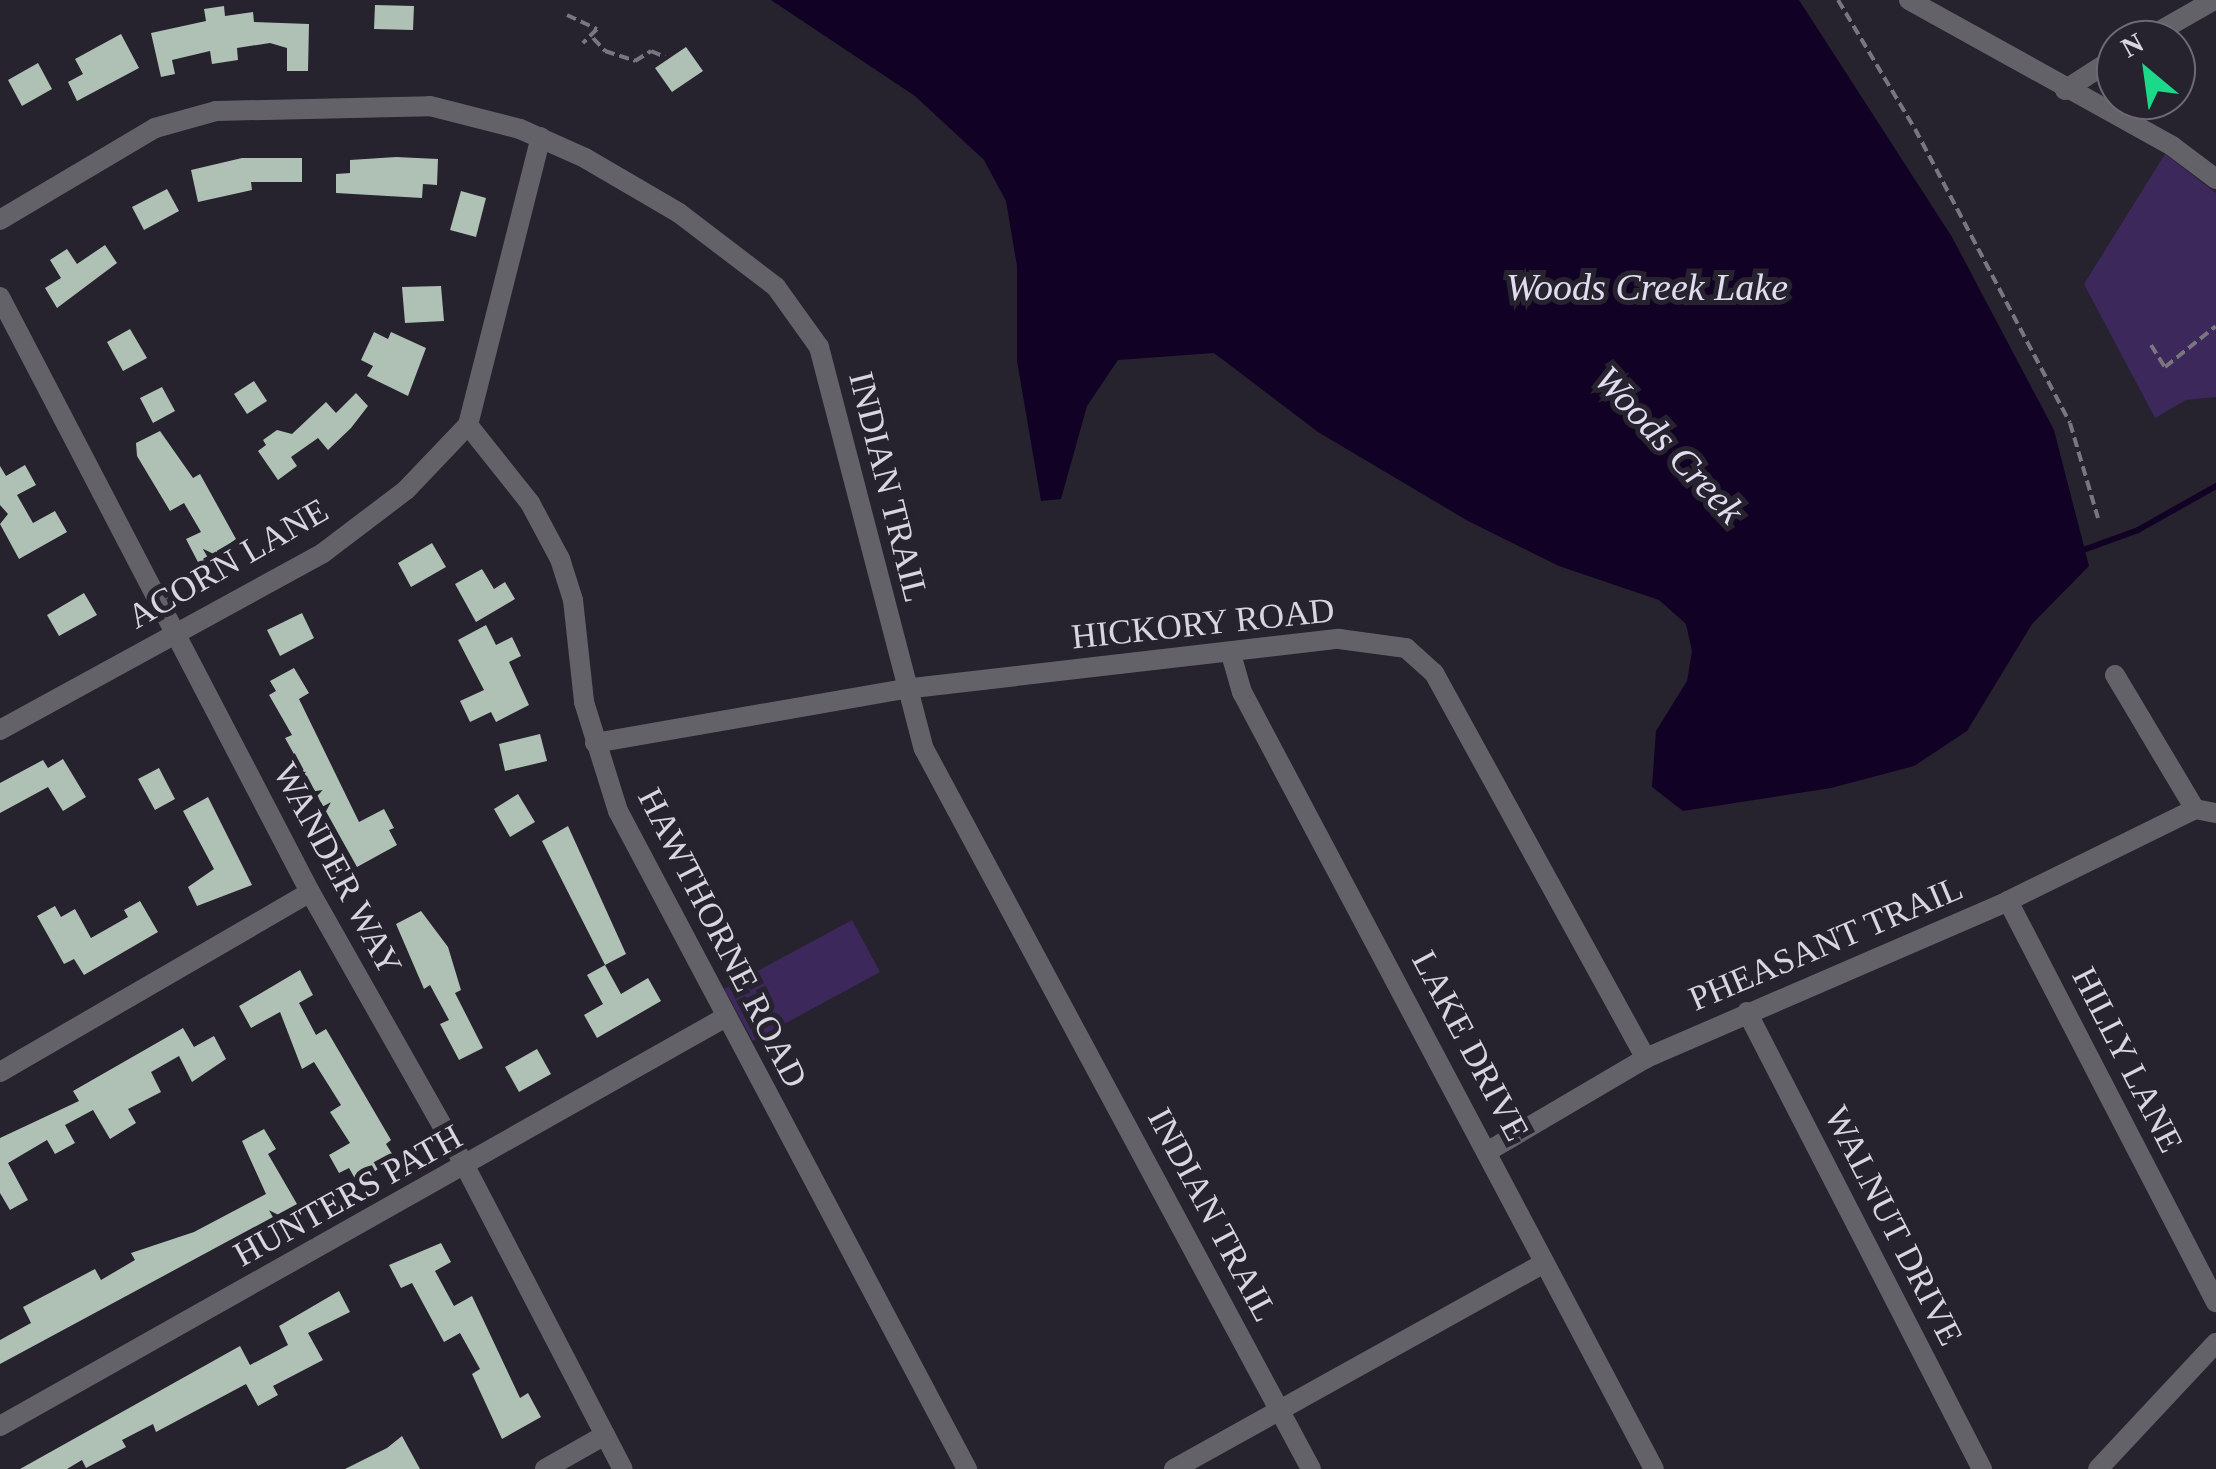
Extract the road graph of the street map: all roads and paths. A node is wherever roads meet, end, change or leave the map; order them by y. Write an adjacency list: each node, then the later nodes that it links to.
1 (1838, 0): 18 (path)
2 (1909, 0): 10 (street)
3 (2214, 0): 5 (street)
4 (567, 15): 6 (path)
5 (2179, 20)
6 (593, 38): 7 (path); 8 (path)
7 (583, 43)
8 (665, 57)
9 (2096, 71): 10 (street)
10 (2065, 90): 12 (street)
11 (541, 136): 13 (street, INDIAN TRAIL); 17 (street, ACORN LANE); 22 (street, INDIAN TRAIL)
12 (2216, 179)
13 (0, 220)
14 (0, 297): 19 (street, WANDER WAY)
15 (2216, 326): 16 (path)
16 (2151, 345)
17 (468, 425): 19 (street, ACORN LANE); 24 (street, HAWTHORNE ROAD)
18 (2098, 518)
19 (175, 632): 23 (street, ACORN LANE); 26 (street, WANDER WAY)
20 (1231, 654): 22 (street, HICKORY ROAD); 30 (street, HICKORY ROAD); 32 (street, LAKE DRIVE)
21 (2115, 675): 25 (street)
22 (904, 689): 24 (street, HICKORY ROAD); 37 (street, INDIAN TRAIL)
23 (0, 730)
24 (594, 743): 29 (street, HAWTHORNE ROAD)
25 (2206, 811): 27 (street, PHEASANT TRAIL)
26 (310, 892): 31 (street); 33 (street, WANDER WAY)
27 (2008, 901): 28 (street, PHEASANT TRAIL); 35 (street, HILLY LANE)
28 (1746, 1012): 30 (street, PHEASANT TRAIL); 46 (street, WALNUT DRIVE)
29 (724, 1018): 33 (street, HUNTERS PATH); 42 (street, HAWTHORNE ROAD)
30 (1646, 1058): 32 (street, PHEASANT TRAIL)
31 (0, 1072)
32 (1490, 1150): 34 (street, LAKE DRIVE)
33 (466, 1168): 38 (street, HUNTERS PATH); 39 (street, WANDER WAY)
34 (1542, 1264): 37 (street); 45 (street, LAKE DRIVE)
35 (2216, 1302)
36 (2216, 1343): 47 (street)
37 (1280, 1410): 43 (street); 44 (street, INDIAN TRAIL)
38 (0, 1426)
39 (606, 1435): 40 (street); 41 (street, WANDER WAY)
40 (545, 1469)
41 (624, 1469)
42 (966, 1469)
43 (1174, 1469)
44 (1312, 1469)
45 (1654, 1469)
46 (1982, 1469)
47 (2098, 1469)

